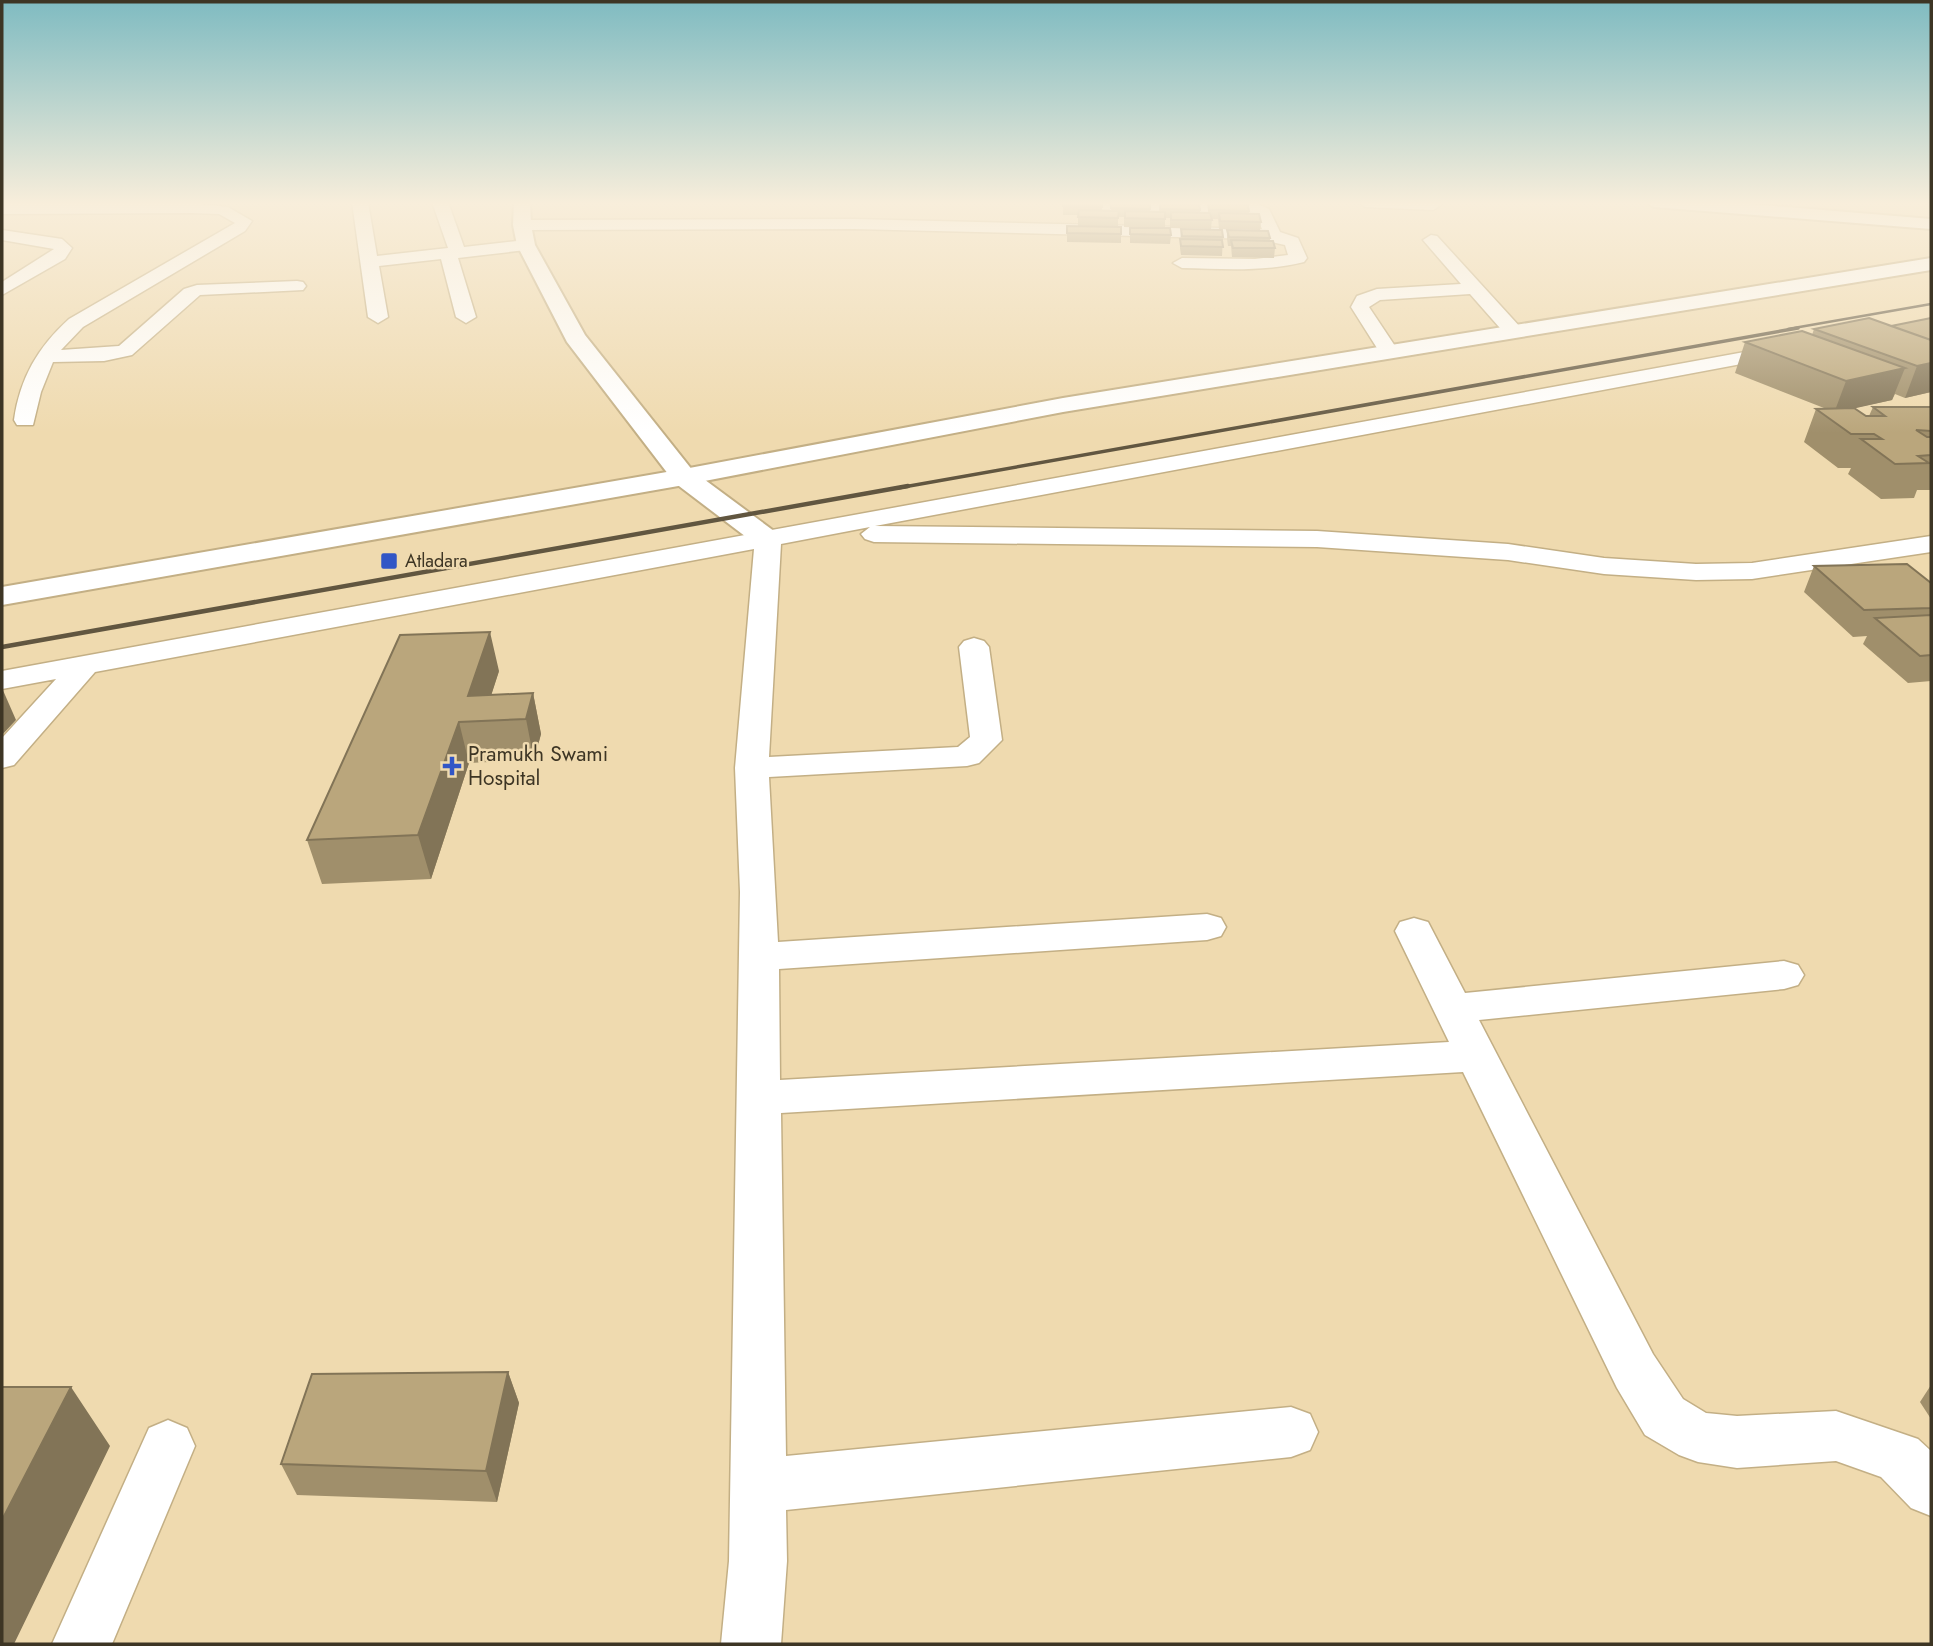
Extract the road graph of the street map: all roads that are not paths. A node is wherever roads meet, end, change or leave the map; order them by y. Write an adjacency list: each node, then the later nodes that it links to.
1 (20, 279): 10 (street)
2 (152, 279): 16 (street)
3 (372, 279): 11 (street)
4 (458, 279): 12 (street)
5 (547, 279): 18 (main road)
6 (1466, 279): 9 (street)
7 (1840, 279): 13 (main road)
8 (297, 286): 16 (street)
9 (1474, 288): 13 (street); 15 (street)
10 (2, 290)
11 (378, 317)
12 (466, 317)
13 (1514, 332): 15 (main road)
14 (1808, 346): 19 (street)
15 (1389, 352): 18 (main road)
16 (46, 356): 17 (street)
17 (25, 420)
18 (684, 477): 19 (main road); 23 (main road)
19 (784, 536): 21 (street); 25 (street); 28 (street)
20 (1931, 544): 21 (street)
21 (1882, 551): 22 (street)
22 (1912, 572)
23 (2, 596)
24 (974, 647): 28 (street)
25 (86, 664): 26 (street); 27 (street)
26 (2, 680)
27 (2, 758)
28 (752, 768): 31 (street)
29 (1207, 927): 31 (street)
30 (1414, 931): 33 (street)
31 (758, 957): 35 (street)
32 (1784, 975): 33 (street)
33 (1454, 1008): 34 (street)
34 (1477, 1056): 35 (street); 39 (street)
35 (759, 1098): 38 (street)
36 (1291, 1432): 38 (street)
37 (168, 1446): 40 (street)
38 (758, 1486): 41 (street)
39 (1931, 1489)
40 (82, 1644)
41 (751, 1644)

